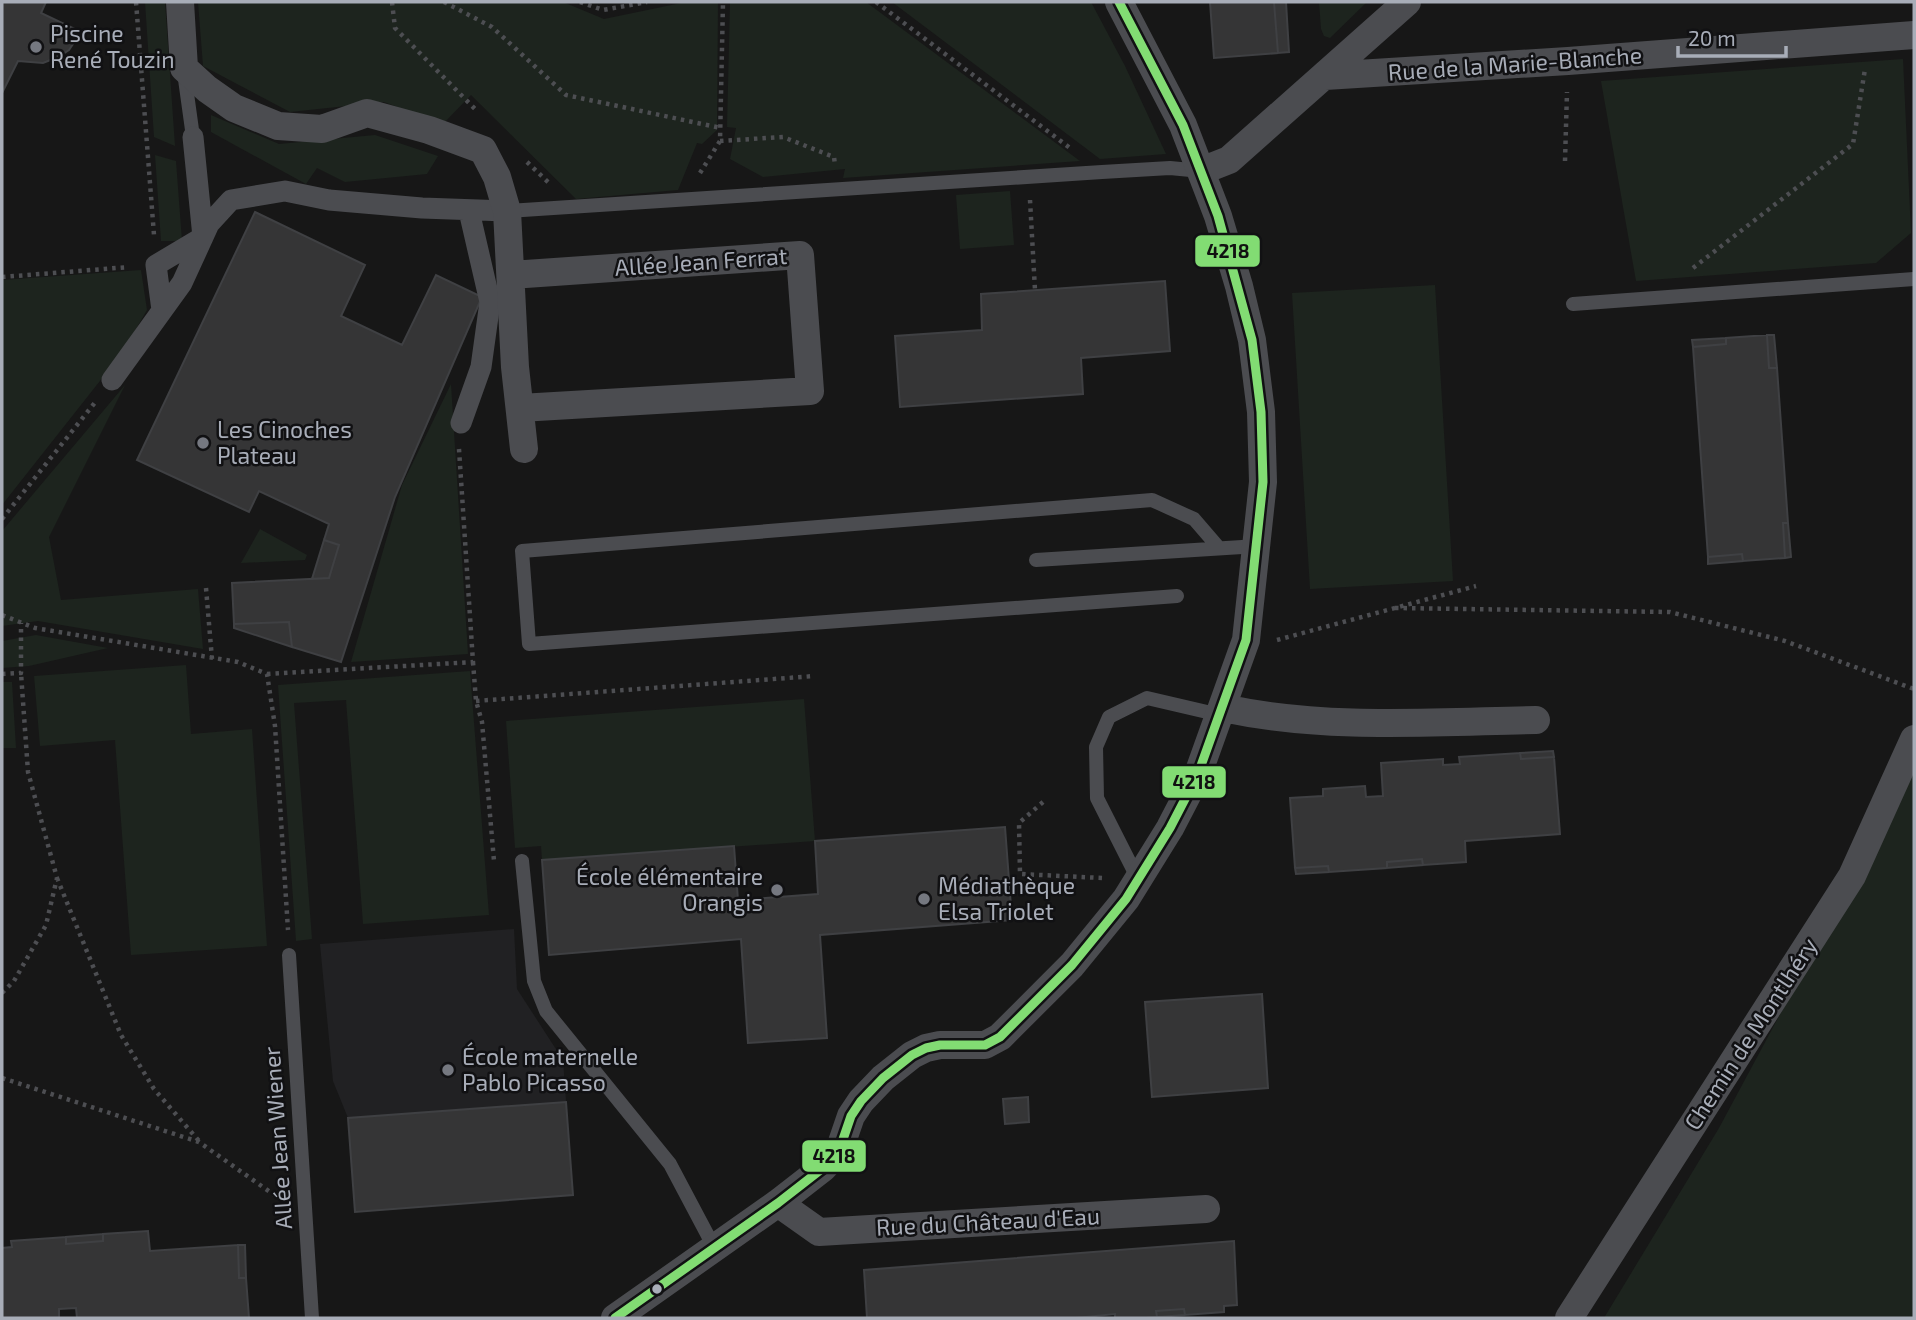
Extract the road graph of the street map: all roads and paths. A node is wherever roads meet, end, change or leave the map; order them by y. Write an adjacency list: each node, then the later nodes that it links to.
1 (136, 2): 31 (path)
2 (180, 2): 14 (street)
3 (392, 2): 16 (path)
4 (444, 2): 17 (path)
5 (580, 2): 6 (path)
6 (647, 2)
7 (723, 2): 17 (path)
8 (876, 2): 23 (path)
9 (1119, 2): 22 (street)
10 (1407, 2): 15 (street, Rue de la Marie-Blanche)
11 (1914, 35): 12 (street, Rue de la Marie-Blanche)
12 (1869, 38): 13 (street, Rue de la Marie-Blanche); 36 (path)
13 (1568, 61): 15 (street, Rue de la Marie-Blanche); 21 (path)
14 (184, 68): 18 (lane); 29 (street)
15 (1325, 76): 22 (street, Rue de la Marie-Blanche)
16 (480, 115)
17 (720, 128): 19 (path)
18 (193, 137): 30 (street)
19 (720, 141): 25 (path); 26 (path)
20 (527, 161): 27 (path)
21 (1565, 161)
22 (1201, 171): 23 (lane); 44 (street)
23 (1102, 172): 24 (lane)
24 (1028, 177): 25 (lane); 35 (path)
25 (839, 190): 26 (lane)
26 (682, 201): 27 (lane)
27 (565, 209): 29 (lane)
28 (469, 211): 29 (street); 30 (street); 41 (street)
29 (507, 211): 32 (street)
30 (203, 237): 31 (street); 38 (street)
31 (156, 265): 33 (path); 38 (street)
32 (511, 275): 40 (street); 40 (street, Allée Jean Ferrat)
33 (2, 277)
34 (1914, 279): 36 (lane)
35 (1035, 290)
36 (1655, 298): 37 (lane)
37 (1573, 304)
38 (162, 310): 39 (street)
39 (113, 380): 43 (path)
40 (520, 408): 42 (street)
41 (461, 423): 55 (path)
42 (524, 449)
43 (2, 519)
44 (1258, 546): 45 (lane); 53 (street)
45 (1219, 548): 46 (lane); 49 (lane)
46 (1036, 560)
47 (1476, 586): 50 (path)
48 (206, 588): 54 (path)
49 (1177, 596)
50 (1395, 608): 53 (path); 60 (path)
51 (2, 615): 52 (path)
52 (21, 623): 54 (path); 56 (path)
53 (1247, 640): 62 (street)
54 (212, 659): 58 (path)
55 (473, 662): 58 (path); 61 (path)
56 (21, 673): 57 (path); 68 (path)
57 (2, 674)
58 (267, 674): 70 (path)
59 (815, 676): 61 (path)
60 (1914, 689)
61 (476, 701): 67 (path)
62 (1221, 712): 63 (street); 69 (street); 69 (lane)
63 (1536, 720)
64 (1914, 739): 80 (street, Chemin de Montlhéry)
65 (1043, 802): 69 (path)
66 (522, 861): 77 (lane)
67 (495, 868)
68 (57, 877): 71 (path); 73 (path)
69 (1138, 879): 74 (street)
70 (289, 955): 75 (lane, Allée Jean Wiener)
71 (2, 993)
72 (2, 1078): 73 (path)
73 (199, 1142): 75 (path)
74 (779, 1203): 76 (street, Rue du Château d'Eau); 77 (street)
75 (305, 1205): 78 (lane, Allée Jean Wiener)
76 (1206, 1209)
77 (715, 1249): 79 (street)
78 (312, 1318)
79 (615, 1318)
80 (1569, 1318)

